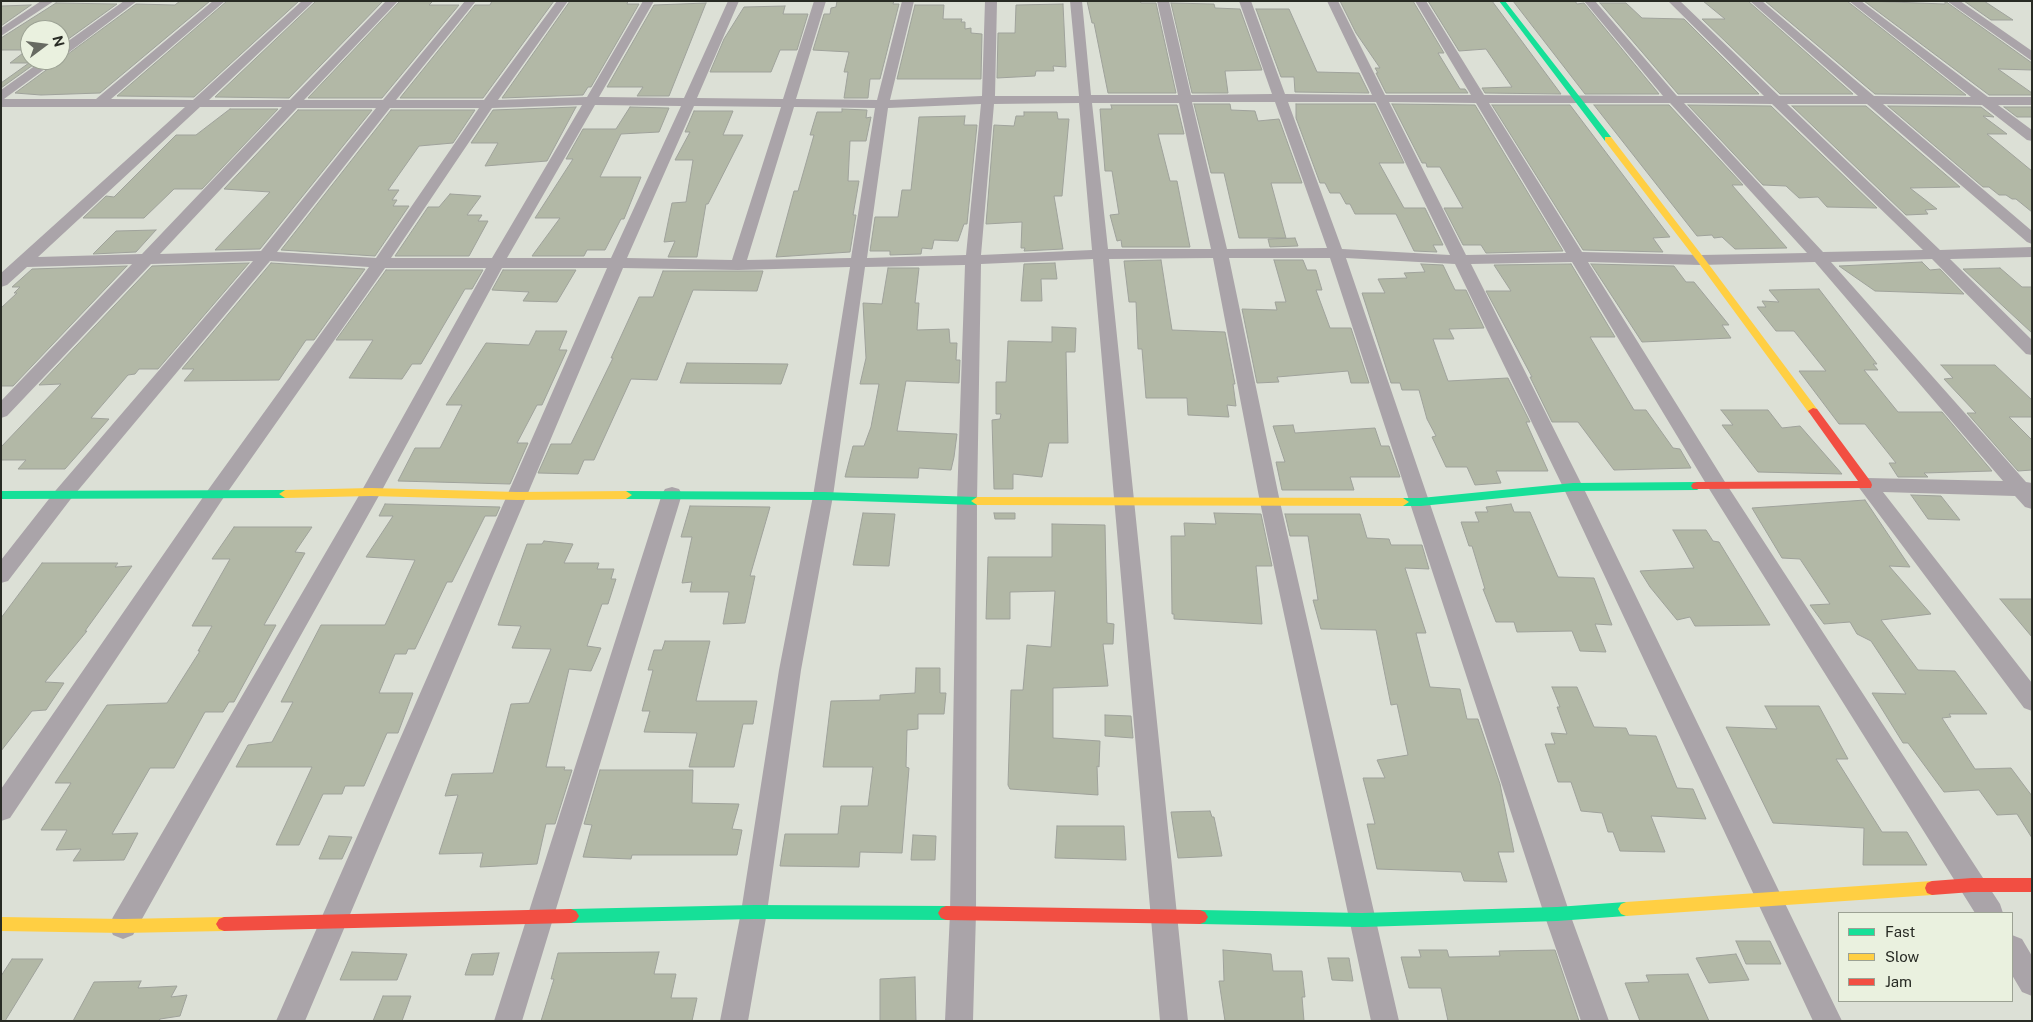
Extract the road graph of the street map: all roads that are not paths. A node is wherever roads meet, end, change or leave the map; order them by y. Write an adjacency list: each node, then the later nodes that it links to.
1 (49, 1): 24 (street)
2 (132, 1): 25 (street)
3 (220, 1): 43 (street)
4 (309, 1): 45 (street)
5 (393, 1): 46 (street)
6 (471, 1): 47 (street)
7 (563, 1): 48 (street)
8 (649, 1): 38 (street)
9 (734, 1): 44 (street)
10 (820, 1): 49 (street)
11 (908, 1): 50 (street)
12 (991, 1): 35 (street)
13 (1076, 1): 32 (street)
14 (1163, 1): 33 (street)
15 (1245, 1): 29 (street)
16 (1332, 1): 30 (street)
17 (1420, 1): 31 (street)
18 (1502, 1): 34 (street)
19 (1589, 1): 36 (street)
20 (1673, 1): 39 (street)
21 (1755, 1): 40 (street)
22 (1854, 1): 37 (street)
23 (1952, 1): 26 (street)
24 (1, 33)
25 (70, 46)
26 (2032, 57)
27 (37, 70): 28 (street)
28 (1, 96)
29 (1279, 98): 30 (street); 33 (street); 55 (street)
30 (1381, 98): 31 (street); 63 (street)
31 (1480, 98): 34 (street); 60 (street)
32 (1085, 99): 33 (street); 35 (street); 57 (street)
33 (1185, 99): 54 (street)
34 (1577, 99): 36 (street); 64 (street)
35 (988, 100): 50 (street); 62 (street)
36 (1674, 100): 39 (street); 59 (street)
37 (1985, 100): 40 (street); 41 (street); 51 (street)
38 (592, 101): 44 (street); 48 (street); 69 (street)
39 (1774, 101): 40 (street); 56 (street)
40 (1873, 101): 52 (street)
41 (2032, 101)
42 (1, 103): 43 (street)
43 (99, 103): 45 (street)
44 (688, 103): 49 (street); 67 (street)
45 (198, 104): 46 (street); 65 (street)
46 (293, 104): 47 (street); 61 (street)
47 (386, 104): 48 (street); 58 (street)
48 (488, 104): 66 (street)
49 (787, 104): 50 (street); 70 (street)
50 (882, 104): 68 (street)
51 (2032, 137)
52 (2032, 239)
53 (2032, 252): 56 (street)
54 (1220, 253): 55 (street); 57 (street); 87 (street)
55 (1336, 253): 63 (street); 88 (street)
56 (1935, 253): 59 (street); 72 (street)
57 (1101, 254): 62 (street); 85 (street)
58 (266, 256): 61 (street); 66 (street); 82 (street)
59 (1818, 256): 64 (street); 78 (street)
60 (1577, 257): 63 (street); 64 (street); 76 (street)
61 (148, 258): 65 (street); 73 (street)
62 (973, 260): 68 (street); 86 (street)
63 (1460, 260): 75 (street)
64 (1701, 260): 74 (street)
65 (23, 262): 71 (street)
66 (380, 263): 69 (street); 81 (street)
67 (617, 263): 69 (street); 70 (street); 83 (street)
68 (857, 263): 70 (street); 84 (street)
69 (496, 264): 77 (street)
70 (738, 266)
71 (1, 282)
72 (2032, 350)
73 (1, 412)
74 (1867, 485): 76 (street); 78 (street); 90 (street)
75 (1574, 487): 76 (street); 88 (street); 94 (street)
76 (1718, 487): 92 (street)
77 (370, 492): 81 (street); 83 (street); 104 (street)
78 (2028, 493)
79 (672, 494): 83 (street); 84 (street); 99 (street)
80 (1, 495): 82 (street)
81 (215, 495): 82 (street); 91 (street)
82 (63, 496): 89 (street)
83 (517, 496): 102 (street)
84 (822, 496): 86 (street); 95 (street)
85 (1123, 500): 86 (street); 87 (street); 100 (street)
86 (966, 501): 97 (street)
87 (1270, 502): 88 (street); 101 (street)
88 (1421, 502): 98 (street)
89 (1, 575)
90 (2032, 701)
91 (1, 810)
92 (1972, 885): 93 (street); 94 (street); 96 (street)
93 (2032, 885)
94 (1769, 899): 98 (street); 114 (street)
95 (754, 912): 97 (street); 99 (street); 109 (street)
96 (1989, 912)
97 (963, 913): 100 (street); 110 (street)
98 (1557, 914): 101 (street); 113 (street)
99 (540, 916): 102 (street); 108 (street)
100 (1164, 916): 101 (street); 111 (street)
101 (1362, 920): 112 (street)
102 (332, 922): 104 (street); 107 (street)
103 (1, 924): 104 (street)
104 (123, 926)
105 (2013, 951): 106 (street)
106 (2032, 982)
107 (290, 1021)
108 (508, 1021)
109 (734, 1021)
110 (959, 1021)
111 (1174, 1021)
112 (1385, 1021)
113 (1595, 1021)
114 (1828, 1021)

